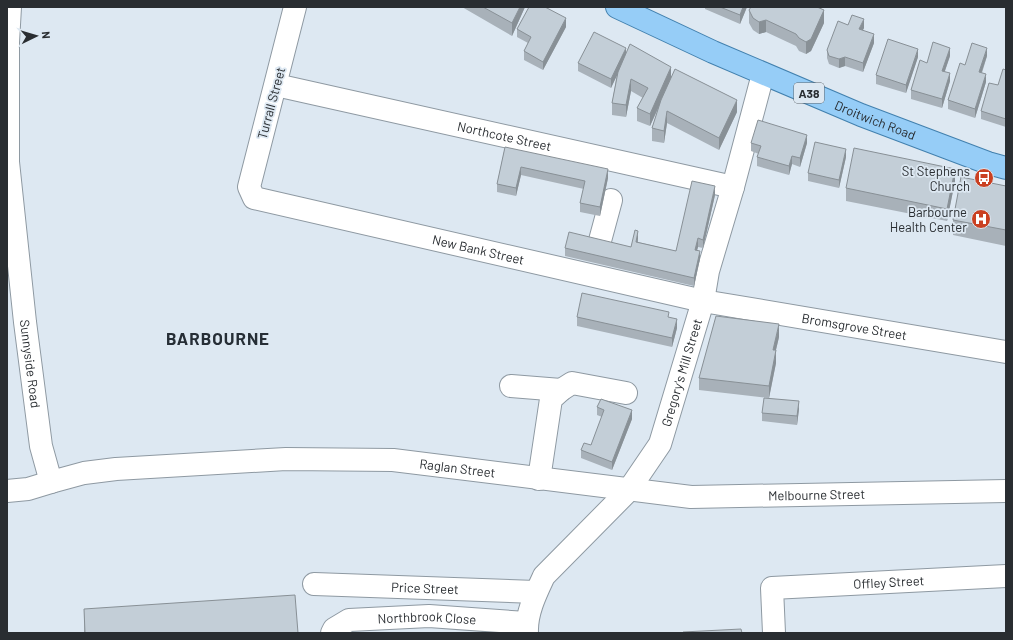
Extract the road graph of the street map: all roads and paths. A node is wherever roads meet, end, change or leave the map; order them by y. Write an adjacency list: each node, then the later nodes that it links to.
1 (10, 7): 17 (street, Sunnyside Road)
2 (295, 7): 5 (street, Turrall Street)
3 (617, 7): 4 (main road, Droitwich Road / A38)
4 (763, 74): 6 (main road, Droitwich Road / A38); 7 (street, Gregory's Mill Street)
5 (276, 85): 7 (street, Northcote Street); 8 (street, Turrall Street)
6 (1006, 168)
7 (733, 187): 11 (street, Gregory's Mill Street)
8 (254, 198): 10 (street, New Bank Street)
9 (611, 200): 10 (street)
10 (596, 262): 11 (street, New Bank Street)
11 (703, 301): 12 (street, Bromsgrove Street); 18 (street, Gregory's Mill Street)
12 (1006, 352)
13 (511, 386): 14 (street)
14 (561, 390): 15 (street); 16 (street)
15 (626, 393)
16 (539, 479): 17 (street, Raglan Street); 18 (street, Raglan Street)
17 (51, 482): 19 (street)
18 (628, 490): 20 (street, Melbourne Street); 23 (street, Gregory's Mill Street)
19 (7, 491)
20 (1006, 491)
21 (1006, 576): 26 (street, Offley Street)
22 (314, 584): 23 (street, Price Street)
23 (536, 592): 24 (street, Gregory's Mill Street)
24 (527, 628): 25 (street, Northbrook Close)
25 (332, 633)
26 (774, 633)

